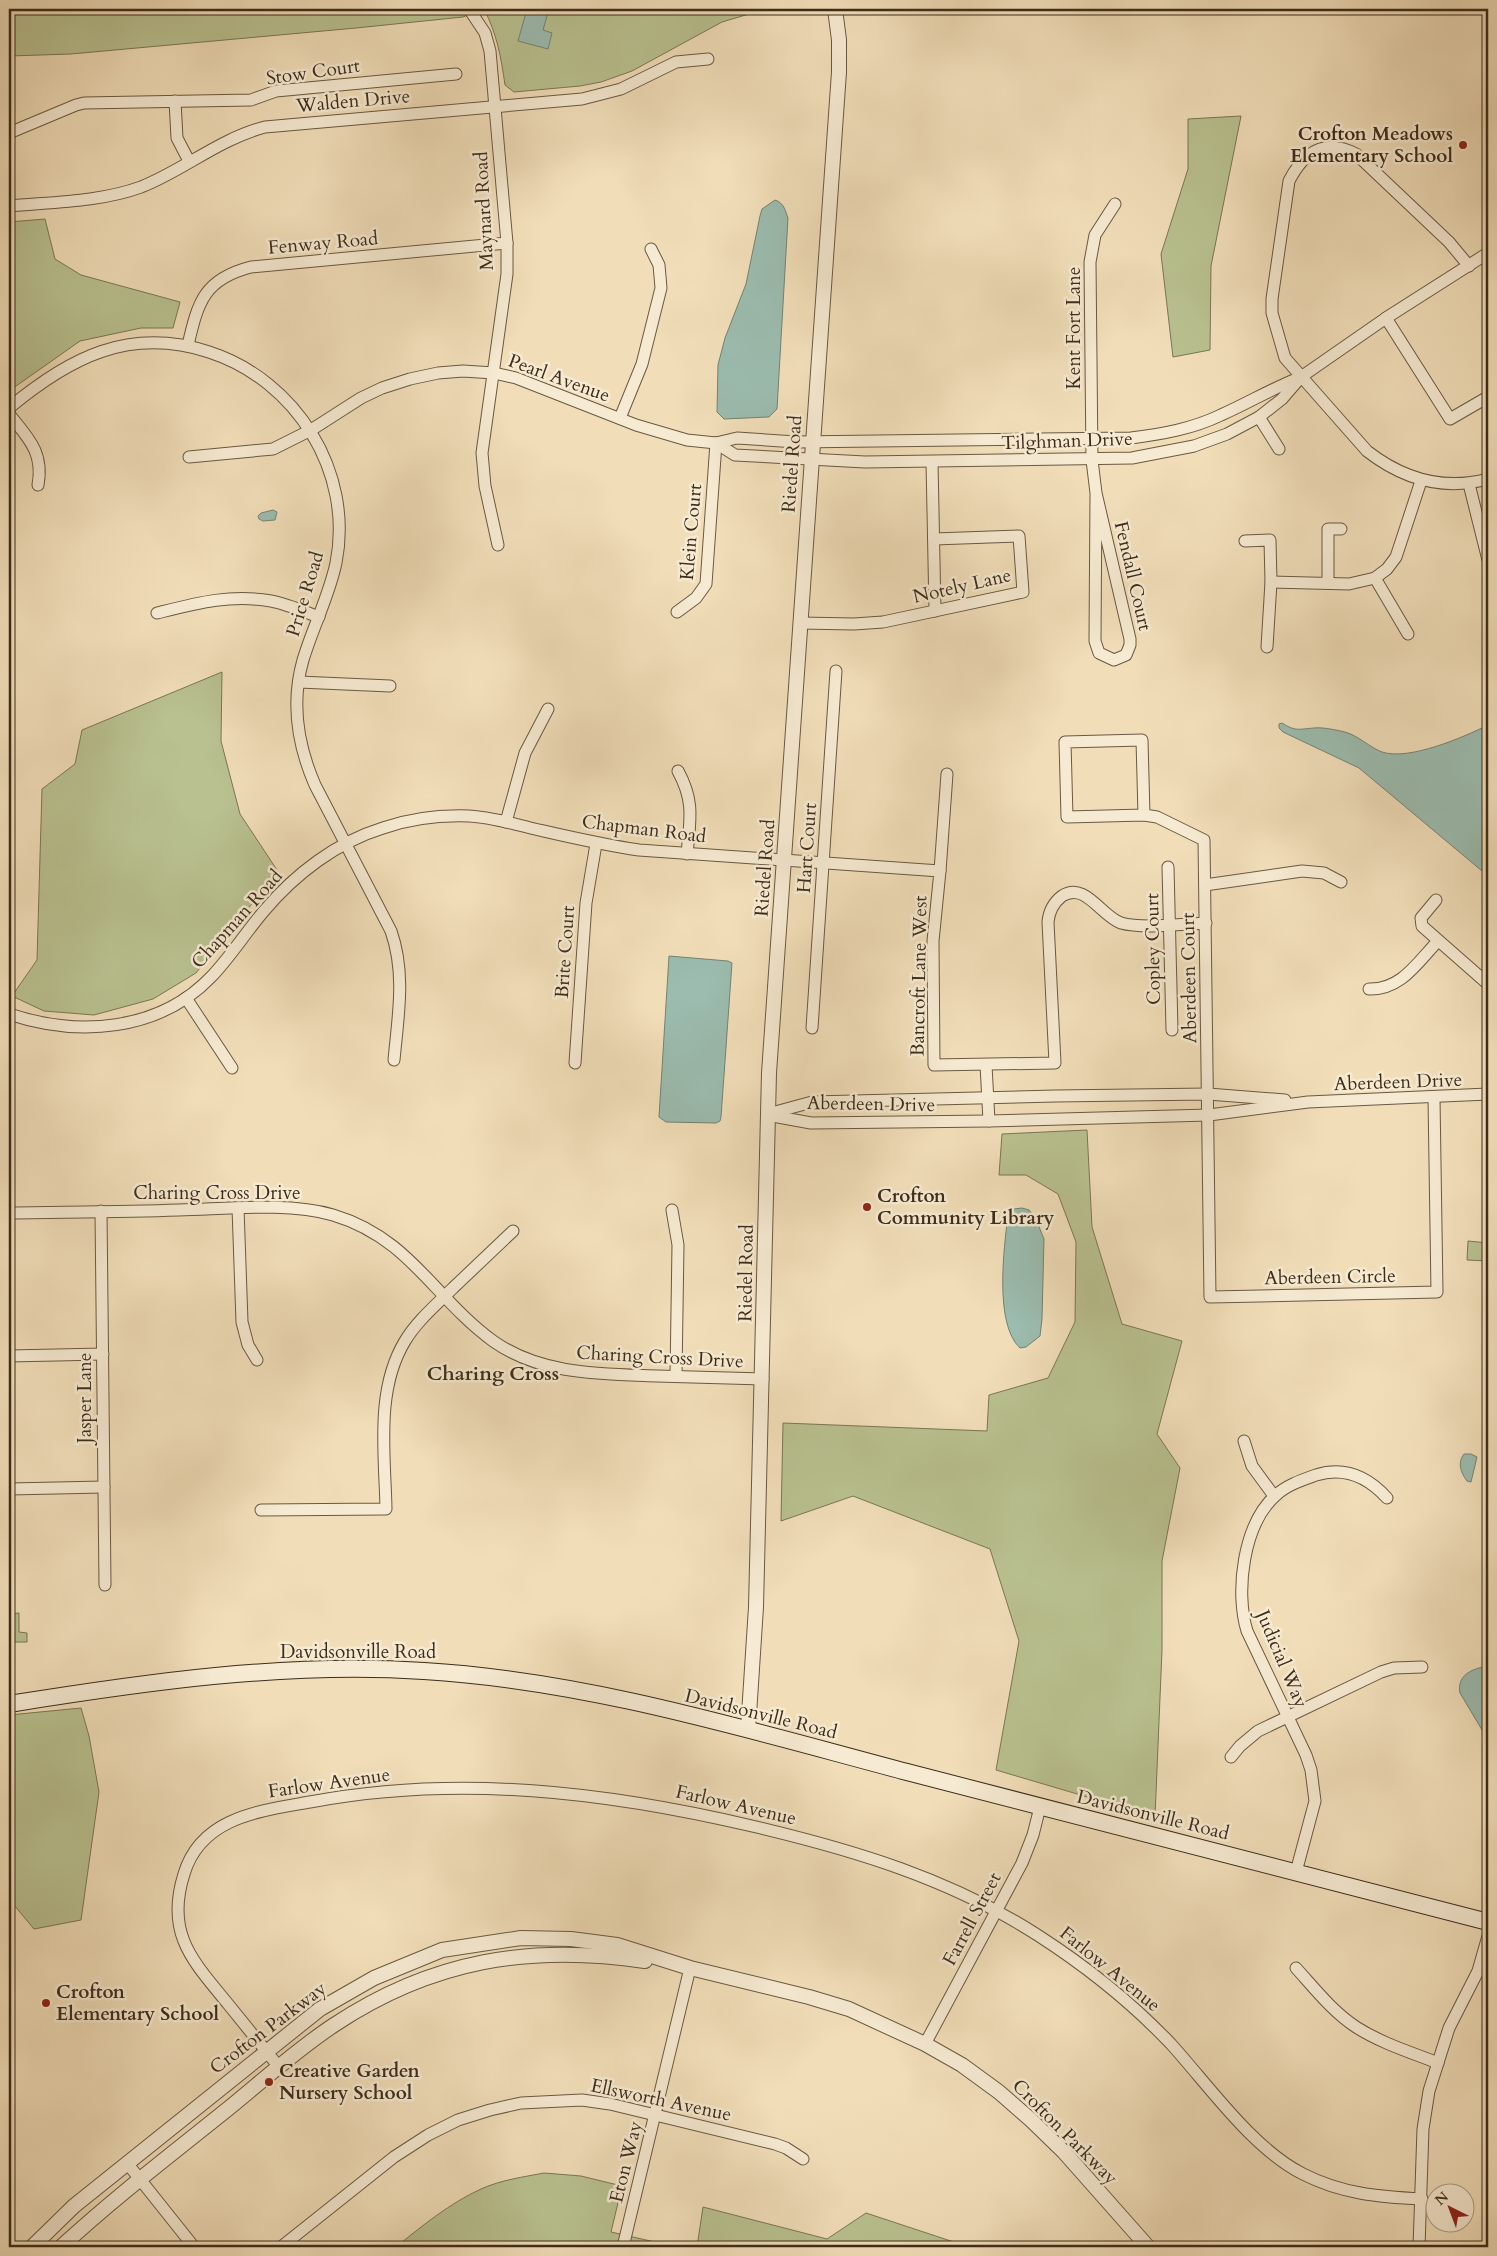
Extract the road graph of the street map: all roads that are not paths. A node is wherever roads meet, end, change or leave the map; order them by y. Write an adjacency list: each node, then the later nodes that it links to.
1 (469, 9): 6 (street, Maynard Road)
2 (835, 9): 26 (street, Riedel Road)
3 (708, 59): 6 (street, Walden Drive)
4 (456, 74): 5 (street, Stow Court)
5 (175, 101): 7 (street, Stow Court); 8 (street)
6 (495, 106): 8 (street, Walden Drive); 11 (street, Maynard Road)
7 (9, 133)
8 (189, 161): 10 (street, Walden Drive)
9 (1115, 204): 25 (street, Kent Fort Lane)
10 (9, 206)
11 (506, 243): 16 (street, Fenway Road); 17 (street, Maynard Road)
12 (651, 249): 23 (street)
13 (1488, 254): 14 (street, Tilghman Drive)
14 (1469, 266): 15 (street, Tilghman Drive); 18 (street)
15 (1386, 318): 18 (street, Tilghman Drive); 19 (street)
16 (188, 345): 20 (street, Price Road); 24 (street, Price Road)
17 (494, 373): 23 (street, Pearl Avenue); 24 (street, Pearl Avenue); 41 (street, Maynard Road)
18 (1301, 377): 22 (street, Tilghman Drive); 25 (street, Tilghman Drive); 34 (street)
19 (1488, 397)
20 (9, 408)
21 (9, 414): 36 (street)
22 (1259, 417): 28 (street); 31 (street, Tilghman Drive)
23 (620, 418): 27 (street, Pearl Avenue)
24 (311, 430): 29 (street, Pearl Avenue); 49 (street, Price Road)
25 (1092, 438): 26 (street, Tilghman Drive); 31 (street, Kent Fort Lane)
26 (812, 440): 27 (street, Pearl Avenue); 30 (street, Riedel Road)
27 (716, 443): 30 (street, Pearl Avenue); 47 (street, Klein Court)
28 (1279, 449)
29 (188, 457)
30 (811, 458): 32 (street, Tilghman Drive); 50 (street, Riedel Road)
31 (1092, 460): 32 (street, Tilghman Drive); 37 (street, Fendall Court)
32 (932, 462): 39 (street)
33 (1488, 479): 35 (street)
34 (1421, 480): 35 (street); 43 (street)
35 (1469, 484): 42 (street)
36 (38, 486)
37 (1096, 493): 37 (street, Fendall Court)
38 (1341, 529): 45 (street)
39 (934, 539): 46 (street); 46 (street, Notely Lane)
40 (1245, 541): 44 (street)
41 (498, 545)
42 (1488, 560)
43 (1375, 578): 45 (street); 51 (street)
44 (1271, 582): 45 (street); 52 (street)
45 (1328, 583)
46 (935, 611): 50 (street, Notely Lane)
47 (677, 612)
48 (157, 613): 49 (street)
49 (319, 616): 54 (street, Price Road)
50 (800, 623): 64 (street, Riedel Road)
51 (1408, 634)
52 (1266, 647)
53 (836, 671): 65 (street, Hart Court)
54 (298, 682): 55 (street); 61 (street, Price Road)
55 (390, 686)
56 (548, 709): 60 (street)
57 (678, 771): 63 (street)
58 (947, 774): 67 (street)
59 (1144, 815): 59 (street); 69 (street, Aberdeen Court)
60 (506, 822): 61 (street, Chapman Road); 62 (street, Chapman Road)
61 (345, 844): 76 (street, Chapman Road); 80 (street, Price Road)
62 (596, 844): 63 (street, Chapman Road); 81 (street, Brite Court)
63 (687, 854): 64 (street, Chapman Road)
64 (784, 861): 65 (street, Bancroft Lane West); 89 (street, Riedel Road)
65 (823, 864): 67 (street, Bancroft Lane West); 78 (street, Hart Court)
66 (1168, 867): 72 (street, Copley Court)
67 (940, 871): 82 (street, Bancroft Lane West)
68 (1341, 882): 69 (street)
69 (1205, 885): 71 (street, Aberdeen Court)
70 (1436, 900): 73 (street)
71 (1206, 923): 72 (street); 84 (street, Aberdeen Court)
72 (1170, 925): 79 (street, Copley Court); 82 (street)
73 (1438, 941): 74 (street); 75 (street)
74 (1488, 984)
75 (1369, 989)
76 (186, 998): 77 (street, Chapman Road); 83 (street)
77 (9, 1014)
78 (812, 1028)
79 (1172, 1030)
80 (394, 1060)
81 (575, 1064)
82 (986, 1065): 86 (street)
83 (232, 1068)
84 (1208, 1094): 86 (street, Aberdeen Drive); 88 (street, Aberdeen Drive); 90 (street, Aberdeen Court)
85 (1488, 1094): 87 (street, Aberdeen Drive)
86 (988, 1098): 89 (street, Aberdeen Drive); 91 (street)
87 (1434, 1098): 88 (street, Aberdeen Drive); 90 (street, Aberdeen Circle)
88 (1308, 1102): 90 (street, Aberdeen Drive)
89 (767, 1115): 91 (street, Aberdeen Drive); 102 (street, Riedel Road)
90 (1209, 1115): 91 (street, Aberdeen Drive)
91 (989, 1122)
92 (238, 1208): 94 (street, Charing Cross Drive); 97 (street, Charing Cross Drive); 100 (street)
93 (672, 1210): 101 (street)
94 (102, 1211): 95 (street, Charing Cross Drive); 98 (street, Jasper Lane)
95 (9, 1213)
96 (513, 1231): 97 (street)
97 (445, 1296): 101 (street, Charing Cross Drive); 108 (street)
98 (103, 1354): 99 (street); 104 (street, Jasper Lane)
99 (9, 1356)
100 (257, 1360)
101 (676, 1376): 102 (street, Charing Cross Drive)
102 (763, 1379): 113 (street, Riedel Road)
103 (1244, 1441): 106 (street)
104 (104, 1487): 105 (street); 109 (street, Jasper Lane)
105 (9, 1488)
106 (1274, 1496): 107 (street, Judicial Way); 112 (street, Judicial Way)
107 (1387, 1498)
108 (261, 1510)
109 (104, 1585)
110 (1422, 1667): 112 (street)
111 (9, 1704): 113 (main road, Davidsonville Road)
112 (1287, 1716): 114 (street); 116 (street, Judicial Way)
113 (748, 1730): 115 (main road, Davidsonville Road)
114 (1231, 1757)
115 (1040, 1807): 116 (main road, Davidsonville Road); 117 (street, Farrell Street)
116 (1296, 1872): 118 (main road, Davidsonville Road)
117 (996, 1910): 122 (street, Farrell Street); 123 (street, Farlow Avenue); 130 (street, Farlow Avenue)
118 (1488, 1922)
119 (1488, 1936): 124 (street)
120 (690, 1968): 122 (street, Crofton Parkway); 123 (street, Crofton Parkway); 125 (street, Crofton Parkway); 126 (street, Eton Way)
121 (1296, 1968): 124 (street)
122 (924, 2044): 136 (street, Crofton Parkway)
123 (266, 2051): 125 (street, Farlow Avenue); 128 (street, Crofton Parkway)
124 (1438, 2063): 130 (street)
125 (279, 2068): 129 (street, Crofton Parkway)
126 (656, 2115): 127 (street, Ellsworth Avenue); 134 (street, Ellsworth Avenue); 135 (street, Eton Way)
127 (803, 2160)
128 (127, 2163): 129 (street); 131 (street, Crofton Parkway)
129 (140, 2179): 132 (street, Crofton Parkway); 133 (street)
130 (1422, 2199): 137 (street)
131 (32, 2247)
132 (61, 2247)
133 (194, 2247)
134 (281, 2247)
135 (623, 2247)
136 (1148, 2247)
137 (1420, 2247)

